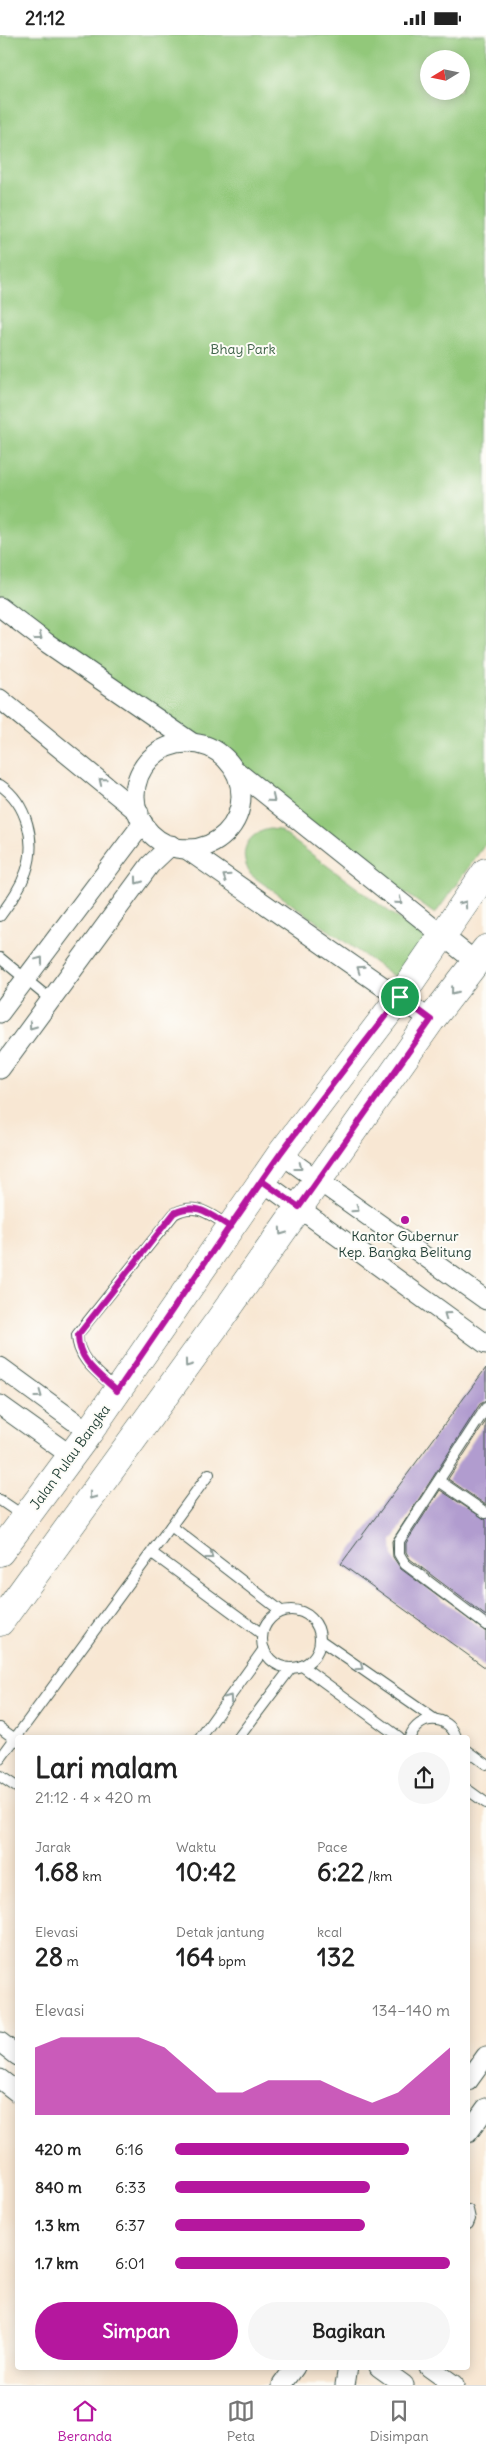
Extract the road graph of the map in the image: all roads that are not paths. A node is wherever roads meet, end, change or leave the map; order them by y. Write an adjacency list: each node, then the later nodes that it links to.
1 (0, 607): 3 (street, one-way to 3)
2 (0, 699): 6 (street, one-way to 2)
3 (192, 743): 4 (street); 6 (street)
4 (234, 769): 7 (street); 10 (street, one-way to 10)
5 (0, 785): 9 (lane)
6 (141, 818): 7 (street); 13 (street, one-way to 6)
7 (178, 847): 14 (street, one-way to 7); 15 (street, one-way to 15)
8 (486, 872): 10 (main road, Jalan Pulau Bangka, one-way to 8)
9 (0, 916)
10 (442, 935): 11 (street); 14 (main road, Jalan Pulau Bangka)
11 (481, 956): 17 (main road, one-way to 17)
12 (0, 958): 13 (lane)
13 (26, 979): 15 (lane); 16 (street)
14 (400, 997): 17 (street); 19 (main road, Jalan Pulau Bangka)
15 (51, 1000): 18 (street, one-way to 18)
16 (0, 1013)
17 (431, 1020): 21 (main road)
18 (0, 1069)
19 (280, 1154): 20 (main road, Jalan Pulau Bangka); 21 (street, one-way to 21)
20 (262, 1181): 22 (street); 23 (main road, Jalan Pulau Bangka)
21 (317, 1181): 22 (main road); 24 (street, one-way to 24)
22 (299, 1207): 25 (street, one-way to 22); 41 (main road, one-way to 41)
23 (230, 1227): 27 (main road, Jalan Pulau Bangka); 27 (lane)
24 (486, 1301)
25 (486, 1344)
26 (0, 1367): 30 (street, one-way to 30)
27 (117, 1391): 30 (main road, Jalan Pulau Bangka)
28 (0, 1405): 31 (street)
29 (486, 1408): 33 (lane)
30 (89, 1432): 31 (main road, Jalan Pulau Bangka)
31 (70, 1455): 36 (main road, Jalan Pulau Bangka)
32 (209, 1474): 37 (lane)
33 (439, 1481): 35 (lane); 42 (lane)
34 (0, 1500): 36 (lane)
35 (486, 1513)
36 (26, 1518): 38 (main road, Jalan Pulau Bangka)
37 (171, 1527): 39 (lane); 40 (lane, one-way to 40)
38 (0, 1552)
39 (152, 1553): 43 (lane); 50 (lane)
40 (281, 1611): 43 (lane); 44 (lane)
41 (0, 1622)
42 (486, 1625)
43 (262, 1634): 45 (lane)
44 (320, 1639): 46 (lane); 48 (lane, one-way to 48)
45 (264, 1649): 47 (lane); 51 (lane, one-way to 45)
46 (302, 1666): 47 (lane); 53 (lane)
47 (291, 1668): 52 (lane)
48 (434, 1719): 54 (lane); 55 (lane)
49 (0, 1728): 56 (lane)
50 (20, 1735)
51 (202, 1735)
52 (241, 1735)
53 (396, 1735)
54 (411, 1735)
55 (455, 1735)
56 (15, 1739)
57 (15, 1741): 59 (lane)
58 (470, 1752): 60 (lane)
59 (0, 1759)
60 (486, 1764)
61 (0, 1776): 62 (lane)
62 (15, 1786)
63 (470, 1791): 64 (lane)
64 (486, 1803)
65 (0, 2042): 66 (street)
66 (15, 2054)
67 (486, 2056): 68 (street)
68 (470, 2078)
69 (0, 2079): 70 (street)
70 (15, 2091)
71 (486, 2108): 72 (street)
72 (470, 2130)
73 (292, 2370): 77 (street)
74 (348, 2370): 78 (street)
75 (383, 2370): 79 (street)
76 (433, 2370): 80 (street)
77 (282, 2385)
78 (346, 2385)
79 (404, 2385)
80 (454, 2385)

